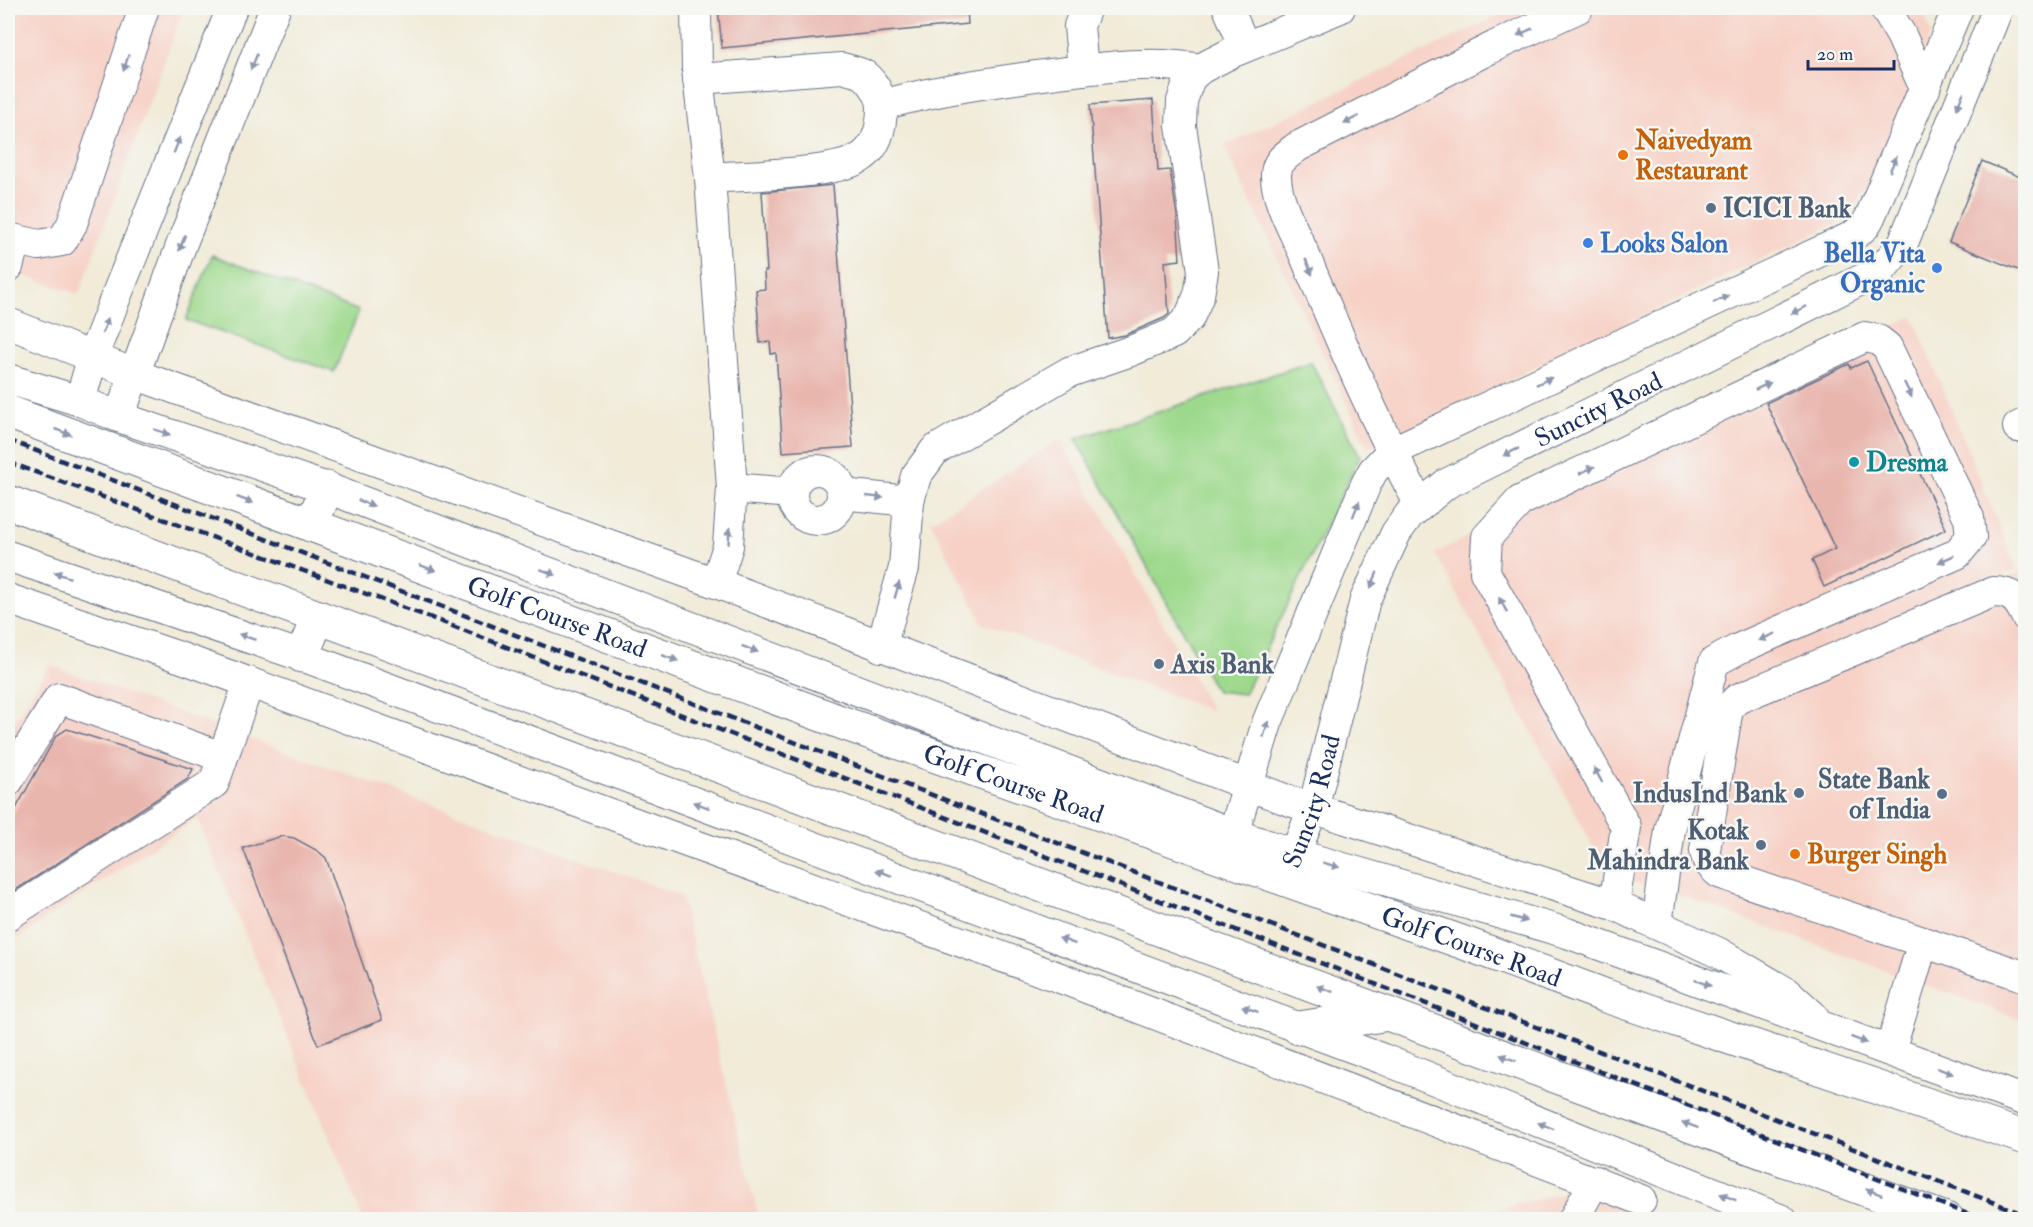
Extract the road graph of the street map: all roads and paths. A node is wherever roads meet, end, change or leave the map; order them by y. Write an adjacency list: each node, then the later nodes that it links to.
1 (144, 8): 19 (street, one-way to 19)
2 (232, 8): 21 (street, one-way to 2)
3 (275, 8): 22 (street, one-way to 22)
4 (696, 8): 15 (street)
5 (1086, 8): 14 (street)
6 (1228, 8): 12 (street)
7 (1340, 8): 12 (street)
8 (1578, 8): 27 (street, one-way to 27)
9 (1885, 8): 16 (street)
10 (1958, 8): 16 (street)
11 (1998, 8): 32 (street, Suncity Road, one-way to 32)
12 (1245, 47): 13 (street)
13 (1200, 69): 14 (street); 30 (street)
14 (1083, 70): 17 (street)
15 (698, 79): 17 (street); 18 (street)
16 (1925, 88): 27 (street, Suncity Road, one-way to 16)
17 (882, 105): 18 (street)
18 (710, 178): 29 (street)
19 (10, 248)
20 (8, 323): 21 (street)
21 (93, 356): 22 (street); 24 (street)
22 (134, 374): 26 (street); 35 (street)
23 (8, 378): 24 (street)
24 (80, 402): 26 (street)
25 (8, 412): 33 (main road, Golf Course Road, one-way to 33)
26 (119, 417): 28 (street, one-way to 28)
27 (1391, 452): 32 (street); 44 (street, Suncity Road, one-way to 27)
28 (327, 488): 33 (main road); 46 (street, one-way to 46)
29 (732, 488): 30 (street, one-way to 30); 35 (street, one-way to 29)
30 (909, 501): 39 (street, one-way to 30)
31 (8, 502): 38 (main road)
32 (1420, 505): 45 (street, Suncity Road, one-way to 45)
33 (312, 525): 46 (main road, Golf Course Road, one-way to 46)
34 (8, 556): 40 (street, one-way to 34)
35 (716, 583): 39 (street)
36 (8, 599): 41 (street)
37 (2025, 616): 51 (street)
38 (318, 617): 40 (main road); 53 (main road, one-way to 38)
39 (881, 646): 44 (street)
40 (302, 656): 54 (street, one-way to 40)
41 (249, 682): 42 (street); 60 (street)
42 (222, 757): 43 (street); 49 (street)
43 (8, 781)
44 (1249, 784): 45 (street); 46 (street, Suncity Road)
45 (1313, 809): 47 (street, Suncity Road); 48 (street)
46 (1229, 847): 47 (main road, Golf Course Road)
47 (1289, 867): 55 (street, one-way to 55); 58 (main road, Golf Course Road)
48 (1614, 905): 50 (street); 50 (street, one-way to 50)
49 (8, 915)
50 (1657, 924): 55 (street)
51 (1923, 942): 52 (street); 56 (street)
52 (2025, 977)
53 (1391, 1014): 54 (main road); 64 (main road, one-way to 53)
54 (1299, 1028): 59 (street, one-way to 54)
55 (1828, 1029): 56 (street, one-way to 56)
56 (1890, 1051): 57 (street, one-way to 57)
57 (2025, 1101)
58 (2025, 1138)
59 (1662, 1171): 61 (street); 63 (street, one-way to 59)
60 (1595, 1181): 61 (street); 62 (street)
61 (1632, 1213)
62 (1573, 1220)
63 (1782, 1220)
64 (1948, 1220)

